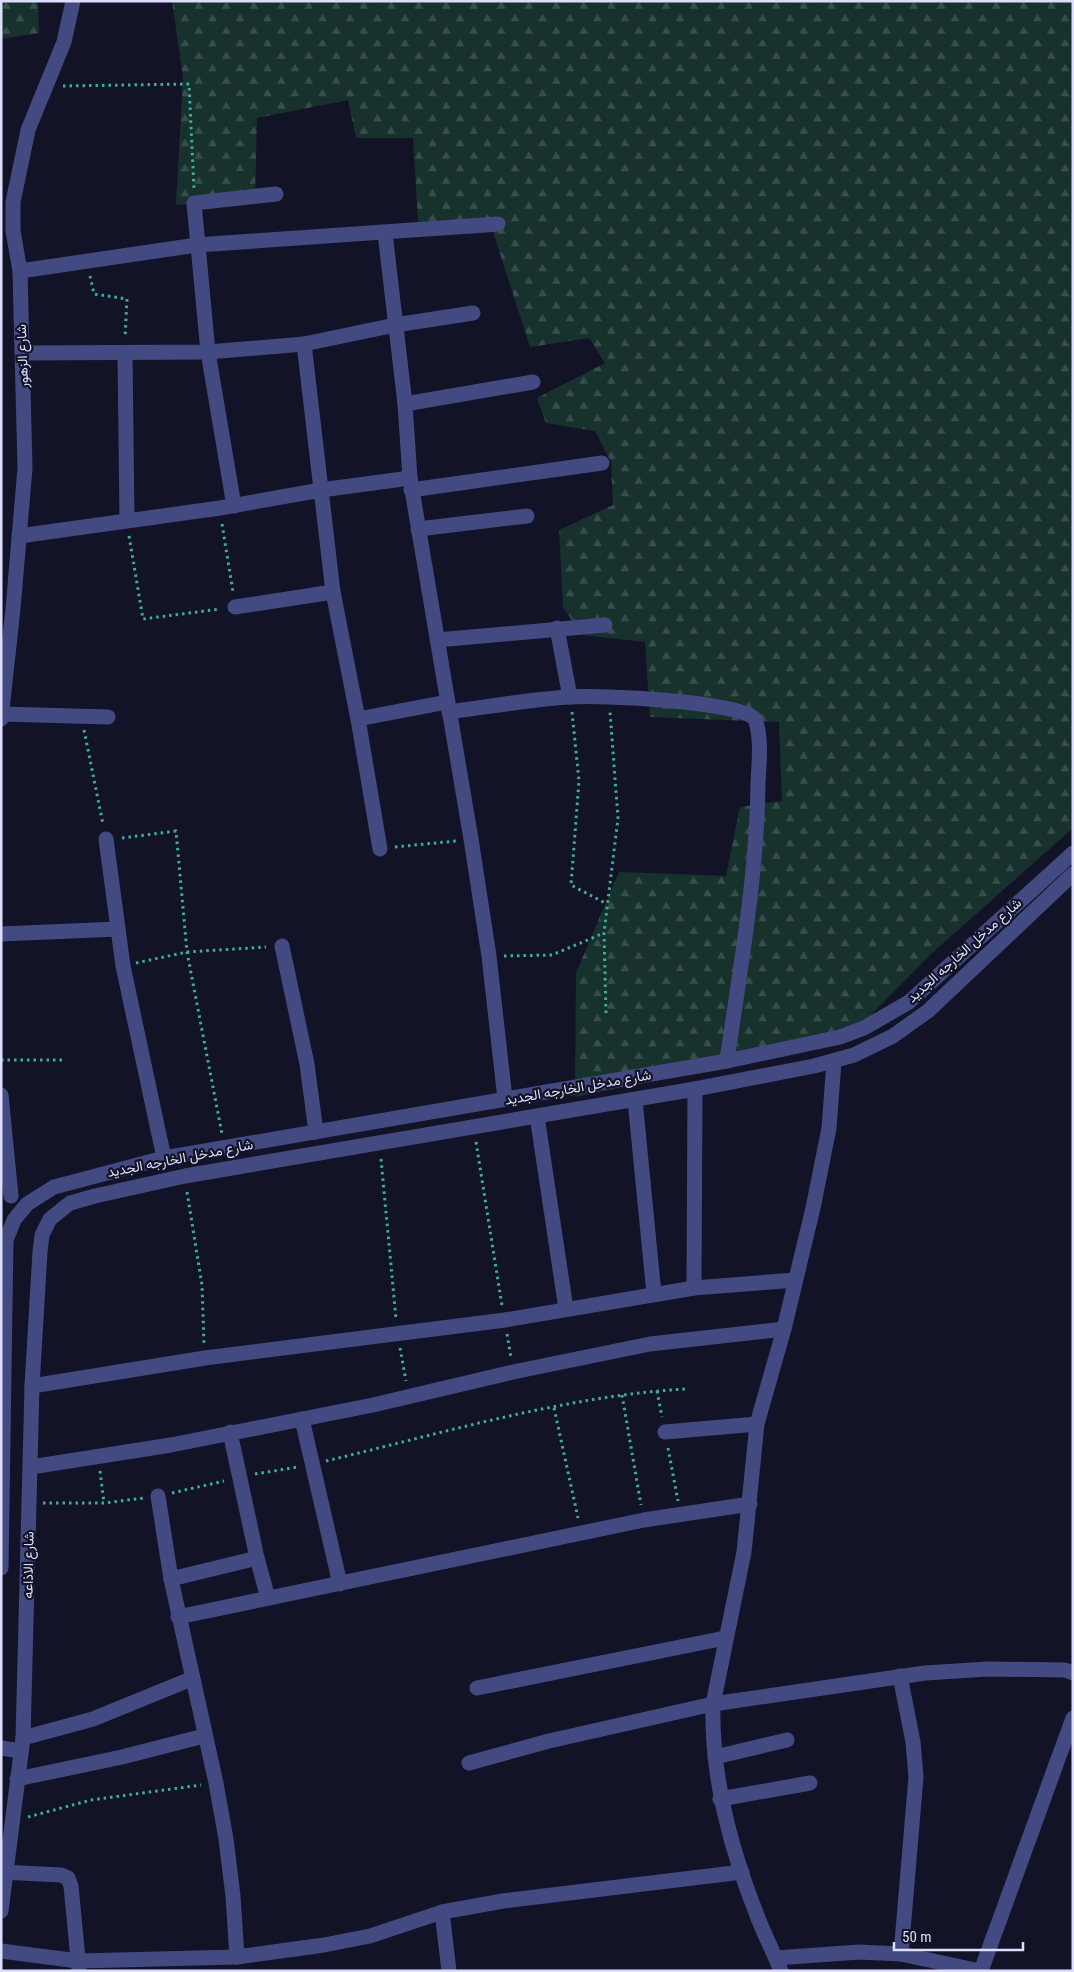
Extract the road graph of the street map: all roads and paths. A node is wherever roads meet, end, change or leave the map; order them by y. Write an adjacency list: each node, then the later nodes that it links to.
1 (73, 1): 2 (street, شارع الزهور)
2 (45, 86): 4 (path); 9 (street, شارع الزهور)
3 (276, 194): 4 (street)
4 (194, 203): 7 (street)
5 (498, 224): 6 (street)
6 (385, 233): 7 (street); 11 (street)
7 (197, 245): 8 (street); 13 (street)
8 (87, 261): 9 (street); 15 (path)
9 (20, 271): 14 (street, شارع الزهور)
10 (473, 313): 11 (street)
11 (395, 325): 12 (street); 17 (street)
12 (304, 344): 13 (street); 20 (street)
13 (208, 352): 15 (street); 21 (street)
14 (22, 353): 15 (street); 25 (street, شارع الزهور)
15 (125, 353): 23 (street)
16 (533, 382): 17 (street)
17 (405, 404): 19 (street)
18 (602, 463): 19 (street)
19 (410, 484): 20 (street); 24 (street)
20 (322, 490): 21 (street); 26 (street)
21 (227, 507): 23 (street); 27 (path)
22 (527, 516): 24 (street)
23 (126, 520): 25 (street); 27 (path)
24 (418, 529): 31 (street)
25 (19, 536): 28 (street, شارع الزهور)
26 (333, 592): 27 (street); 39 (street)
27 (235, 607)
28 (7, 609): 32 (street, شارع الزهور)
29 (605, 625): 30 (street)
30 (557, 628): 31 (street); 33 (street)
31 (437, 640): 35 (street)
32 (4, 682): 36 (street, شارع الزهور)
33 (570, 696): 34 (street); 35 (street); 45 (path)
34 (609, 698): 45 (path); 56 (street)
35 (448, 707): 39 (street); 41 (street)
36 (2, 716): 38 (street)
37 (108, 717): 38 (street)
38 (80, 718): 40 (path)
39 (358, 719): 42 (street)
40 (106, 839): 46 (street); 50 (path)
41 (471, 839): 42 (path); 51 (street)
42 (380, 849)
43 (1073, 853): 56 (street, شارع مدخل الخارجه الجديد)
44 (1073, 874): 57 (street, شارع مدخل الخارجه الجديد)
45 (607, 904): 47 (path)
46 (118, 929): 48 (street); 52 (street)
47 (604, 933): 51 (path); 53 (path)
48 (1, 934)
49 (282, 946): 50 (path); 64 (street)
50 (187, 952): 52 (path); 66 (path)
51 (489, 956): 60 (street)
52 (124, 966): 67 (street)
53 (606, 1013)
54 (1, 1060): 55 (path)
55 (62, 1060)
56 (727, 1061): 60 (street, شارع مدخل الخارجه الجديد)
57 (834, 1062): 58 (street, شارع مدخل الخارجه الجديد); 73 (street)
58 (695, 1089): 61 (street, شارع مدخل الخارجه الجديد); 74 (street)
59 (1, 1095): 69 (street)
60 (505, 1099): 64 (street, شارع مدخل الخارجه الجديد)
61 (635, 1100): 62 (street, شارع مدخل الخارجه الجديد); 75 (street)
62 (537, 1116): 63 (street, شارع مدخل الخارجه الجديد); 76 (street)
63 (473, 1126): 65 (street, شارع مدخل الخارجه الجديد); 77 (path)
64 (316, 1132): 66 (street, شارع مدخل الخارجه الجديد)
65 (379, 1142): 68 (street, شارع مدخل الخارجه الجديد); 80 (path)
66 (224, 1148): 67 (street, شارع مدخل الخارجه الجديد)
67 (164, 1158): 70 (street, شارع مدخل الخارجه الجديد)
68 (185, 1176): 71 (street, شارع مدخل الخارجه الجديد); 81 (path)
69 (6, 1194): 70 (street)
70 (27, 1204): 71 (street); 72 (street, شارع الاذاعه)
71 (50, 1219): 83 (street, شارع الاذاعه)
72 (4, 1267): 78 (street, شارع الاذاعه)
73 (795, 1280): 74 (street); 79 (street)
74 (694, 1288): 75 (street)
75 (654, 1294): 76 (street)
76 (566, 1309): 77 (street)
77 (505, 1320): 80 (street); 82 (path)
78 (3, 1329): 88 (street, شارع الاذاعه)
79 (784, 1329): 82 (street); 91 (street)
80 (397, 1334): 81 (street); 87 (path)
81 (204, 1358): 83 (street)
82 (513, 1372): 87 (street)
83 (32, 1386): 96 (street, شارع الاذاعه)
84 (685, 1389): 85 (path)
85 (657, 1391): 86 (path); 93 (path)
86 (622, 1395): 89 (path); 104 (path)
87 (409, 1396): 90 (street)
88 (2, 1397): 98 (street, شارع الاذاعه)
89 (554, 1408): 95 (path); 105 (path)
90 (302, 1419): 92 (street); 95 (street)
91 (756, 1424): 93 (street); 102 (street)
92 (230, 1432): 94 (street); 97 (street)
93 (665, 1432): 103 (path)
94 (98, 1457): 96 (street); 100 (path)
95 (313, 1464): 97 (path); 109 (street)
96 (31, 1467): 101 (street, شارع الاذاعه)
97 (238, 1477): 99 (path); 106 (street)
98 (2, 1496): 107 (street, شارع الاذاعه)
99 (158, 1496): 100 (path); 108 (street)
100 (104, 1503): 101 (path)
101 (30, 1504): 121 (street, شارع الاذاعه)
102 (750, 1504): 103 (street); 112 (street)
103 (680, 1514): 104 (street)
104 (644, 1520): 105 (street)
105 (581, 1533): 109 (street)
106 (256, 1558): 108 (street); 110 (street)
107 (1, 1568)
108 (171, 1579): 111 (street)
109 (340, 1584): 110 (street)
110 (268, 1598): 111 (street)
111 (178, 1617): 115 (street)
112 (725, 1638): 116 (street); 117 (street)
113 (1073, 1673): 114 (street)
114 (900, 1676): 117 (street); 135 (street)
115 (191, 1679): 119 (street); 121 (street)
116 (477, 1688)
117 (713, 1704): 123 (street); 124 (street)
118 (1073, 1718): 140 (street)
119 (204, 1736): 125 (street); 126 (street)
120 (788, 1740): 123 (street)
121 (22, 1744): 122 (street); 125 (street, شارع الاذاعه)
122 (1, 1748)
123 (715, 1757): 128 (street)
124 (469, 1763)
125 (17, 1779): 129 (street, شارع الاذاعه)
126 (216, 1783): 129 (path); 136 (street)
127 (810, 1783): 128 (street)
128 (720, 1798): 131 (street)
129 (13, 1822): 130 (street, شارع الاذاعه)
130 (3, 1872): 132 (street, شارع الاذاعه); 138 (street)
131 (742, 1872): 133 (street); 137 (street)
132 (1, 1911)
133 (442, 1912): 136 (street); 139 (street)
134 (1, 1951): 138 (street)
135 (901, 1954): 137 (street); 140 (street)
136 (237, 1957): 138 (street)
137 (779, 1965)
138 (79, 1966)
139 (448, 1971)
140 (980, 1971)

